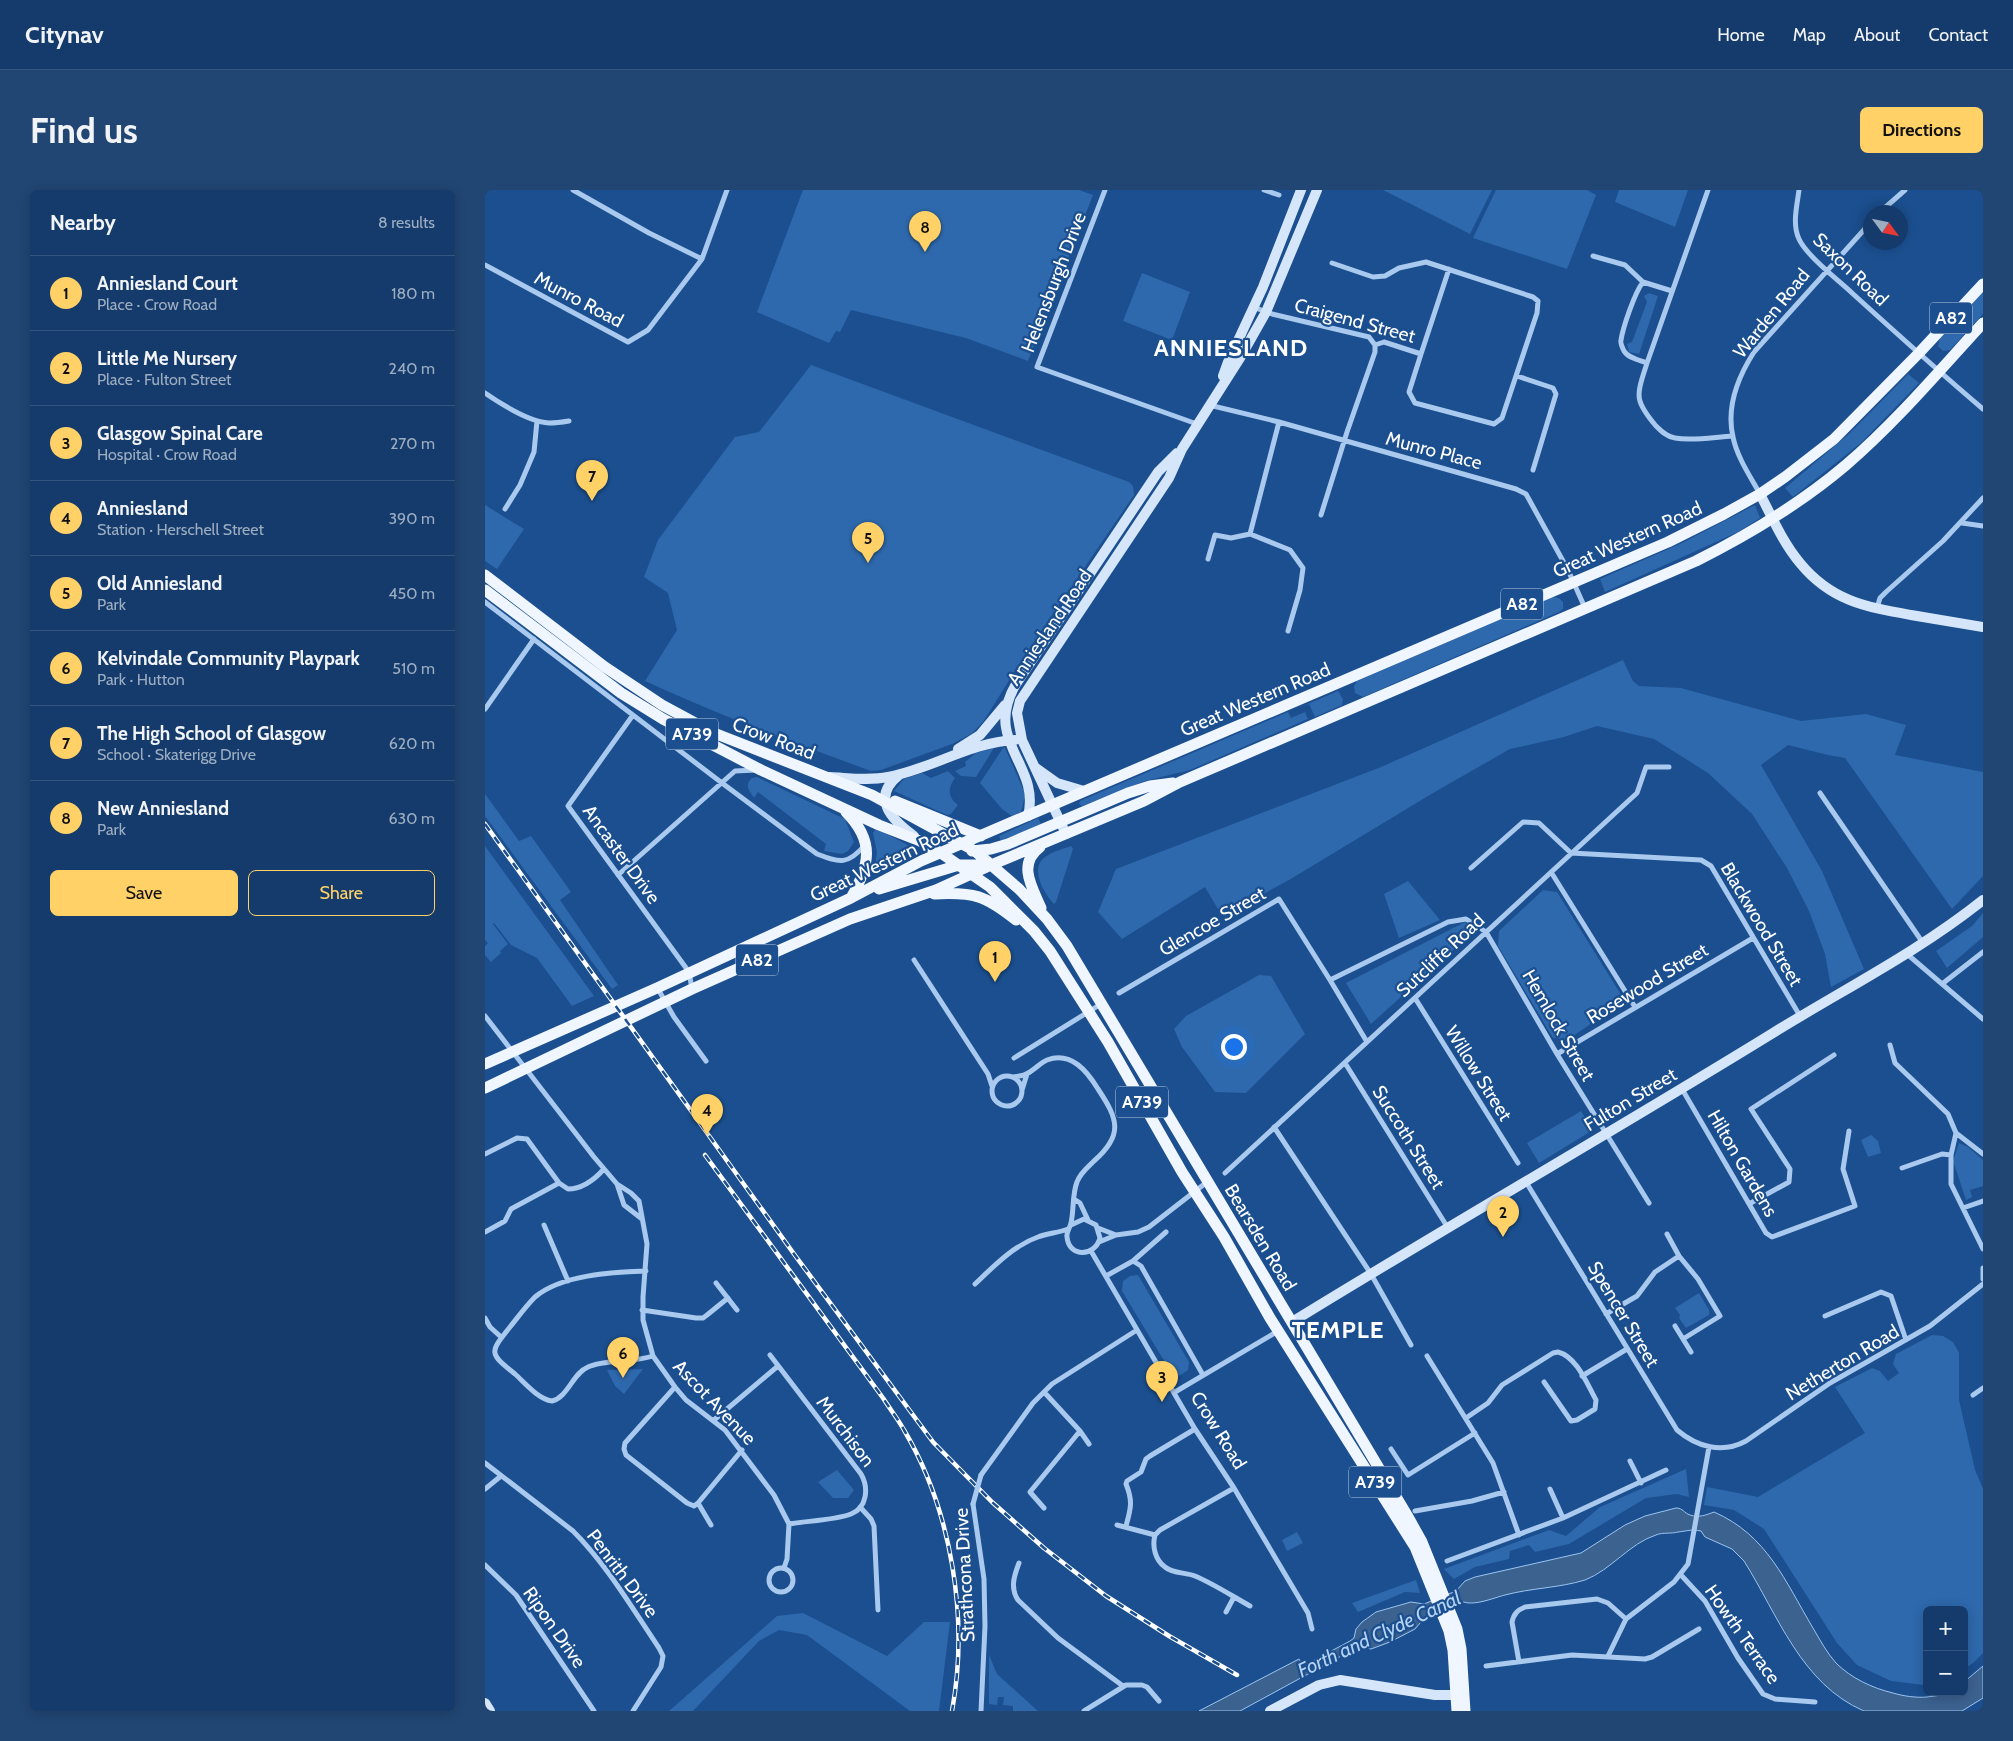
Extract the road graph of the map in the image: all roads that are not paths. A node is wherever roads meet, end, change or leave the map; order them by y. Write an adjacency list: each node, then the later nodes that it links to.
1 (573, 190): 14 (street)
2 (727, 190): 14 (street, Munro Road)
3 (1105, 190): 38 (street, Helensburgh Drive)
4 (1264, 190): 10 (street)
5 (1301, 190): 22 (street, Anniesland Road)
6 (1317, 190): 23 (street, Anniesland Road)
7 (1708, 190): 21 (street)
8 (1799, 190): 18 (street, Saxon Road)
9 (1905, 190): 11 (street)
10 (1279, 195)
11 (1888, 205)
12 (1863, 231): 18 (street, Warden Road)
13 (1593, 256): 19 (street)
14 (702, 259): 16 (street, Munro Road)
15 (1332, 263): 17 (street)
16 (485, 265)
17 (1449, 269): 27 (street, Craigend Street); 30 (street)
18 (1826, 270): 26 (street, Saxon Road); 39 (street, Warden Road)
19 (1643, 282): 21 (street); 28 (street)
20 (1983, 284): 26 (main road, Great Western Road / A82)
21 (1672, 291): 28 (street)
22 (1253, 307): 23 (street, Craigend Street); 31 (street, Anniesland Road)
23 (1266, 312): 25 (street, Craigend Street); 31 (street, Anniesland Road)
24 (1983, 323): 29 (main road, Great Western Road / A82)
25 (1375, 345): 27 (street, Craigend Street); 40 (street)
26 (1919, 353): 29 (street, Saxon Road); 43 (main road, Great Western Road / A82)
27 (1421, 354): 30 (street)
28 (1647, 363): 39 (street)
29 (1939, 372): 34 (street, Saxon Road); 47 (main road, Great Western Road / A82)
30 (1517, 376): 42 (street)
31 (1221, 384): 33 (street, Anniesland Road)
32 (485, 393): 35 (street)
33 (1208, 405): 37 (street, Munro Place); 38 (street, Anniesland Road)
34 (1983, 409)
35 (537, 421): 36 (street); 45 (street)
36 (569, 421)
37 (1279, 422): 40 (street, Munro Place); 50 (street)
38 (1197, 424): 41 (street, Anniesland Road)
39 (1733, 436): 43 (street, Warden Road)
40 (1344, 441): 46 (street); 53 (street, Munro Place)
41 (1182, 449): 61 (street, Anniesland Road); 65 (street, Anniesland Road)
42 (1533, 470)
43 (1760, 494): 47 (street); 53 (main road, Great Western Road / A82)
44 (1983, 498): 48 (street)
45 (505, 509)
46 (1321, 515)
47 (1773, 519): 56 (main road, Great Western Road / A82); 57 (street)
48 (1961, 523): 49 (street); 57 (street)
49 (1983, 526)
50 (1249, 534): 51 (street); 59 (street)
51 (1208, 559)
52 (485, 576): 71 (main road, Crow Road / A739)
53 (1572, 582): 56 (street, Munro Place); 74 (main road, Great Western Road / A82)
54 (485, 590): 69 (main road, Crow Road / A739)
55 (485, 602): 60 (street)
56 (1585, 608): 72 (main road, Great Western Road / A82)
57 (1877, 609): 58 (street)
58 (1983, 627)
59 (1288, 631)
60 (534, 639): 62 (street); 63 (street)
61 (1007, 702): 64 (street, Anniesland Road); 66 (street, Anniesland Road)
62 (485, 709)
63 (633, 716): 73 (street); 95 (street, Ancaster Drive)
64 (1009, 740): 65 (street); 66 (street); 79 (street, Anniesland Road)
65 (1022, 740): 68 (street, Anniesland Road)
66 (933, 762): 70 (street)
67 (1669, 767): 89 (street, Sutcliffe Road)
68 (1035, 768): 74 (street); 78 (street, Anniesland Road)
69 (761, 770): 73 (street, Crow Road); 77 (main road, Crow Road / A739)
70 (900, 774): 71 (street); 76 (street)
71 (824, 776): 76 (main road, Crow Road / A739)
72 (1180, 782): 80 (main road); 81 (main road, Great Western Road / A82)
73 (722, 783): 84 (street); 95 (street, Crow Road)
74 (1084, 791): 78 (main road, Great Western Road / A82)
75 (1820, 793): 103 (street)
76 (885, 801): 82 (main road); 83 (street); 85 (main road, Crow Road / A739)
77 (839, 805): 83 (main road, Crow Road / A739); 84 (main road)
78 (1053, 805): 79 (main road, Great Western Road / A82); 80 (street, Anniesland Road)
79 (1028, 816): 82 (main road, Great Western Road / A82)
80 (1061, 822): 81 (street, Anniesland Road); 87 (main road)
81 (1067, 834): 86 (main road, Great Western Road / A82)
82 (981, 836): 85 (main road, Great Western Road / A82)
83 (920, 841): 88 (main road, Crow Road / A739)
84 (865, 844): 97 (main road)
85 (963, 844): 87 (main road, A739); 88 (main road, Great Western Road)
86 (1044, 844): 91 (main road, Great Western Road / A82); 99 (main road)
87 (975, 851): 88 (main road); 91 (main road, A739)
88 (941, 853): 90 (main road, A739); 97 (main road, Great Western Road / A82)
89 (1571, 853): 92 (street); 93 (street, Sutcliffe Road); 101 (street, Blackwood Street)
90 (959, 865): 91 (main road); 94 (main road, A739); 97 (main road)
91 (991, 865): 94 (main road, Great Western Road / A82); 99 (main road, Bearsden Road / A739)
92 (1471, 868)
93 (1551, 872): 100 (street, Sutcliffe Road); 116 (street)
94 (972, 873): 96 (main road, Great Western Road / A82); 102 (main road, Bearsden Road / A739)
95 (618, 875): 107 (street, Ancaster Drive)
96 (923, 895): 102 (main road); 111 (main road, Great Western Road / A82)
97 (851, 898): 107 (main road, Great Western Road / A82)
98 (1983, 900): 103 (street, Fulton Street)
99 (1047, 919): 115 (main road, Bearsden Road / A739)
100 (1486, 932): 108 (street); 113 (street, Sutcliffe Road); 124 (street, Hemlock Street)
101 (1753, 938): 116 (street, Rosewood Street); 119 (street, Blackwood Street)
102 (1043, 941): 117 (main road, Bearsden Road / A739)
103 (1923, 943): 105 (street, Fulton Street)
104 (1983, 952): 109 (street)
105 (1907, 954): 109 (street); 119 (street, Fulton Street)
106 (914, 960): 131 (street)
107 (689, 972): 110 (main road, Great Western Road / A82); 111 (street, Ancaster Drive)
108 (1330, 980): 112 (street, Glencoe Street); 121 (street, Glencoe Street)
109 (1942, 984): 120 (street)
110 (657, 988): 114 (street); 123 (main road, Great Western Road / A82)
111 (692, 989): 114 (main road, Great Western Road / A82)
112 (1119, 993)
113 (1415, 998): 121 (street, Sutcliffe Road); 146 (street, Willow Street)
114 (665, 1002): 127 (street); 130 (main road, Great Western Road / A82)
115 (1101, 1004): 117 (street); 150 (main road, Bearsden Road / A739)
116 (1635, 1007): 124 (street, Rosewood Street)
117 (1088, 1012): 126 (street); 154 (main road, Bearsden Road / A739)
118 (485, 1016): 123 (street)
119 (1800, 1016): 137 (street, Fulton Street)
120 (1983, 1019)
121 (1367, 1042): 128 (street, Sutcliffe Road)
122 (1890, 1045): 141 (street)
123 (512, 1051): 129 (main road, Great Western Road / A82); 130 (street)
124 (1557, 1054): 142 (street, Hemlock Street)
125 (1834, 1055): 158 (street)
126 (1013, 1058)
127 (706, 1061)
128 (1345, 1062): 139 (street, Sutcliffe Road); 165 (street, Succoth Street)
129 (485, 1064)
130 (525, 1069): 136 (main road, Great Western Road / A82); 148 (street)
131 (988, 1074): 133 (street); 135 (street)
132 (1027, 1074): 134 (street); 138 (street); 155 (street)
133 (1003, 1076): 134 (street); 135 (street)
134 (1013, 1077): 138 (street)
135 (992, 1086): 138 (street)
136 (485, 1088)
137 (1682, 1089): 142 (street, Fulton Street); 158 (street, Hilton Gardens)
138 (1022, 1090)
139 (1274, 1127): 149 (street, Sutcliffe Road); 179 (street)
140 (1849, 1131): 158 (street, Hilton Gardens)
141 (1956, 1133): 144 (street); 145 (street)
142 (1605, 1134): 151 (street, Fulton Street); 157 (street, Hemlock Street)
143 (485, 1154): 152 (street)
144 (1983, 1154)
145 (1951, 1155): 147 (street); 159 (street)
146 (1518, 1163)
147 (1902, 1168)
148 (605, 1169): 152 (street); 153 (street)
149 (1225, 1173)
150 (1208, 1182): 154 (street); 192 (main road, Bearsden Road / A739)
151 (1526, 1182): 165 (street, Fulton Street); 189 (street, Spencer Street)
152 (559, 1184): 166 (street)
153 (617, 1184): 160 (street); 160 (street, Ascot Avenue)
154 (1195, 1192): 170 (street); 195 (main road, Bearsden Road / A739)
155 (1074, 1199): 161 (street); 163 (street)
156 (1983, 1201): 159 (street)
157 (1649, 1203)
158 (1749, 1204)
159 (1963, 1208): 173 (street)
160 (642, 1219): 178 (street, Ascot Avenue)
161 (1088, 1220): 163 (street); 164 (street)
162 (544, 1224): 182 (street)
163 (1069, 1227): 168 (street); 171 (street)
164 (1098, 1228): 170 (street); 172 (street)
165 (1448, 1228): 179 (street, Fulton Street)
166 (485, 1232)
167 (1166, 1232): 176 (street)
168 (1054, 1234): 171 (street); 184 (street)
169 (1667, 1234): 175 (street)
170 (1117, 1235): 172 (street)
171 (1067, 1239): 174 (street)
172 (1099, 1242): 174 (street)
173 (1983, 1249)
174 (1091, 1251): 180 (street, Crow Road)
175 (1679, 1256): 189 (street); 197 (street)
176 (1133, 1261): 180 (street); 206 (street)
177 (1983, 1268): 181 (street)
178 (646, 1271): 182 (street); 187 (street, Ascot Avenue)
179 (1371, 1274): 192 (street, Fulton Street); 199 (street)
180 (1106, 1276): 194 (street, Crow Road)
181 (1983, 1279)
182 (568, 1281): 196 (street)
183 (716, 1283): 186 (street)
184 (975, 1284)
185 (1983, 1284): 198 (street, Netherton Road)
186 (727, 1298): 187 (street); 188 (street)
187 (642, 1310): 203 (street, Ascot Avenue)
188 (737, 1310)
189 (1606, 1314): 200 (street, Spencer Street)
190 (1825, 1316): 198 (street)
191 (485, 1318): 196 (street)
192 (1292, 1322): 195 (main road); 248 (main road, Bearsden Road / A739)
193 (1675, 1326): 197 (street)
194 (1137, 1330): 211 (street, Strathcona Drive); 212 (street, Crow Road)
195 (1279, 1330): 206 (street); 248 (main road, Bearsden Road / A739)
196 (501, 1337): 203 (street)
197 (1683, 1339): 201 (street)
198 (1906, 1340): 220 (street, Netherton Road)
199 (1411, 1345)
200 (1627, 1349): 207 (street); 220 (street, Spencer Street)
201 (1691, 1352)
202 (770, 1355): 205 (street, Murchison)
203 (653, 1356): 209 (street, Ascot Avenue)
204 (1427, 1356): 214 (street)
205 (778, 1366): 215 (street); 233 (street, Murchison)
206 (1203, 1375): 212 (street)
207 (1582, 1376): 208 (street); 214 (street)
208 (1543, 1382)
209 (675, 1387): 215 (street, Ascot Avenue); 232 (street)
210 (1983, 1388): 213 (street)
211 (1044, 1392): 217 (street); 267 (street, Strathcona Drive, bridge)
212 (1175, 1392): 216 (street, Crow Road)
213 (1973, 1395)
214 (1466, 1418): 218 (street)
215 (714, 1420): 222 (street, Ascot Avenue)
216 (1195, 1429): 228 (street, Crow Road); 240 (street)
217 (1080, 1431): 219 (street); 234 (street)
218 (1475, 1433): 221 (street); 231 (street)
219 (1089, 1444)
220 (1709, 1447): 247 (street)
221 (1391, 1449)
222 (742, 1450): 232 (street); 237 (street, Ascot Avenue)
223 (1631, 1461): 227 (street)
224 (485, 1463): 226 (street, Penrith Drive)
225 (1666, 1470): 227 (street)
226 (501, 1476): 229 (street); 266 (street, Penrith Drive)
227 (1641, 1483): 236 (street)
228 (1234, 1488): 241 (street); 254 (street, Crow Road)
229 (485, 1489)
230 (1549, 1489): 236 (street)
231 (1504, 1492): 235 (street); 242 (street)
232 (698, 1503): 239 (street)
233 (860, 1507): 237 (street); 251 (street)
234 (1044, 1508)
235 (1415, 1511)
236 (1563, 1518): 242 (street)
237 (789, 1524): 246 (street, Ascot Avenue)
238 (1117, 1524): 240 (street)
239 (711, 1525)
240 (1126, 1526): 241 (street)
241 (1155, 1535): 249 (street)
242 (1519, 1535): 243 (street)
243 (1447, 1561)
244 (1019, 1563): 259 (street)
245 (485, 1565): 265 (street, Ripon Drive)
246 (784, 1568): 246 (street, Ascot Avenue)
247 (1681, 1575): 253 (street); 262 (street, Howth Terrace)
248 (1435, 1585): 260 (main road, Bearsden Road / A739)
249 (1235, 1598): 250 (street); 252 (street)
250 (1250, 1606)
251 (878, 1610)
252 (1226, 1612)
253 (1625, 1619): 256 (street); 257 (street)
254 (1312, 1629)
255 (1699, 1629): 256 (street)
256 (1608, 1656): 257 (street)
257 (1519, 1662): 258 (street)
258 (1486, 1666)
259 (1123, 1686): 261 (street); 268 (street)
260 (1459, 1696): 269 (street); 270 (main road, Bearsden Road / A739); 271 (main road, Bearsden Road / A739)
261 (1159, 1702)
262 (1815, 1702)
263 (485, 1703): 264 (street)
264 (490, 1711)
265 (594, 1711)
266 (633, 1711)
267 (981, 1711)
268 (1084, 1711)
269 (1270, 1711)
270 (1457, 1711)
271 (1465, 1711)

